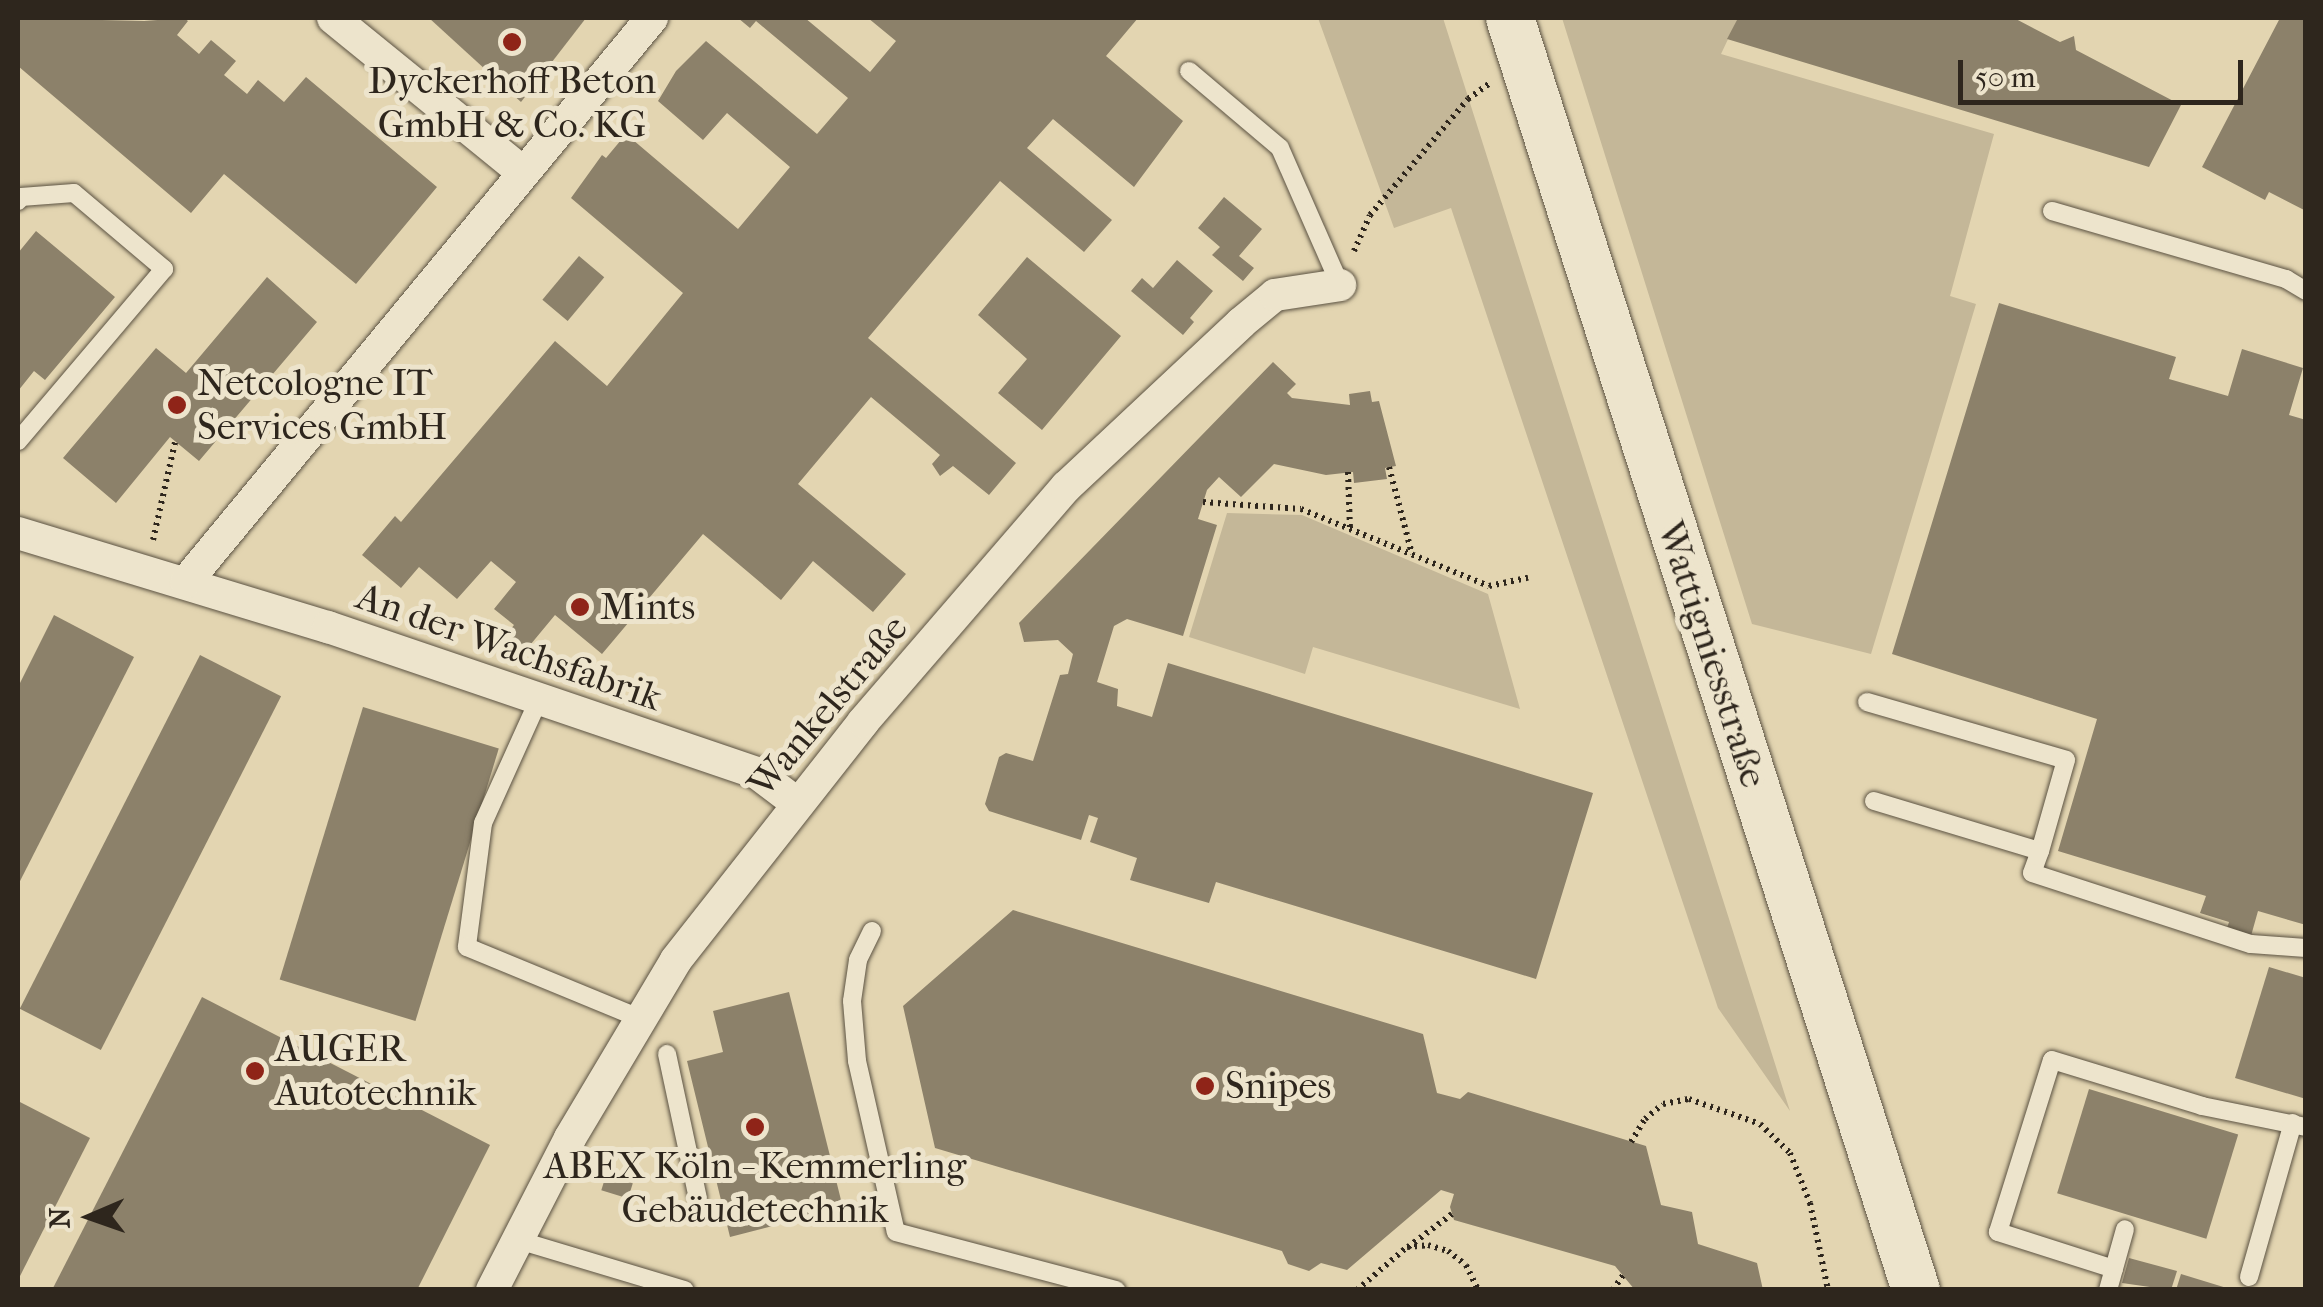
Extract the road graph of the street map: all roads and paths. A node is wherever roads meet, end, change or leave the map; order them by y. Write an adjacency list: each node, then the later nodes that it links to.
1 (333, 18): 5 (street)
2 (652, 18): 5 (street)
3 (1517, 39): 8 (path); 47 (main road, Wattigniesstraße)
4 (1189, 71): 8 (lane)
5 (521, 171): 20 (street)
6 (18, 202): 10 (lane)
7 (2052, 211): 9 (lane)
8 (1340, 285): 24 (street, Wankelstraße)
9 (2306, 292)
10 (18, 441)
11 (175, 442): 18 (path)
12 (1389, 467): 17 (path)
13 (1348, 472): 15 (path)
14 (1203, 502): 15 (path)
15 (1350, 530): 17 (path)
16 (18, 532): 18 (street, An der Wachsfabrik)
17 (1413, 555): 19 (path)
18 (145, 570): 20 (street, An der Wachsfabrik)
19 (1528, 578)
20 (186, 582): 21 (street, An der Wachsfabrik)
21 (540, 699): 24 (street, An der Wachsfabrik); 28 (lane)
22 (1867, 702): 25 (lane)
23 (1874, 801): 25 (lane)
24 (798, 804): 28 (street, Wankelstraße)
25 (2040, 851): 27 (lane)
26 (872, 931): 42 (lane)
27 (2306, 948)
28 (640, 1018): 35 (street, Wankelstraße)
29 (667, 1054): 32 (lane)
30 (2299, 1125): 37 (lane); 39 (lane)
31 (1631, 1142): 46 (path)
32 (698, 1198)
33 (1452, 1214): 36 (path)
34 (2125, 1229): 37 (lane)
35 (518, 1240): 40 (street, Wankelstraße); 41 (lane)
36 (1407, 1248): 43 (path); 44 (path)
37 (2114, 1269): 48 (lane)
38 (1623, 1275): 45 (path)
39 (2250, 1276)
40 (492, 1290)
41 (685, 1290)
42 (1116, 1290)
43 (1358, 1290)
44 (1478, 1290)
45 (1613, 1290)
46 (1828, 1290)
47 (1916, 1290)
48 (2108, 1290)

